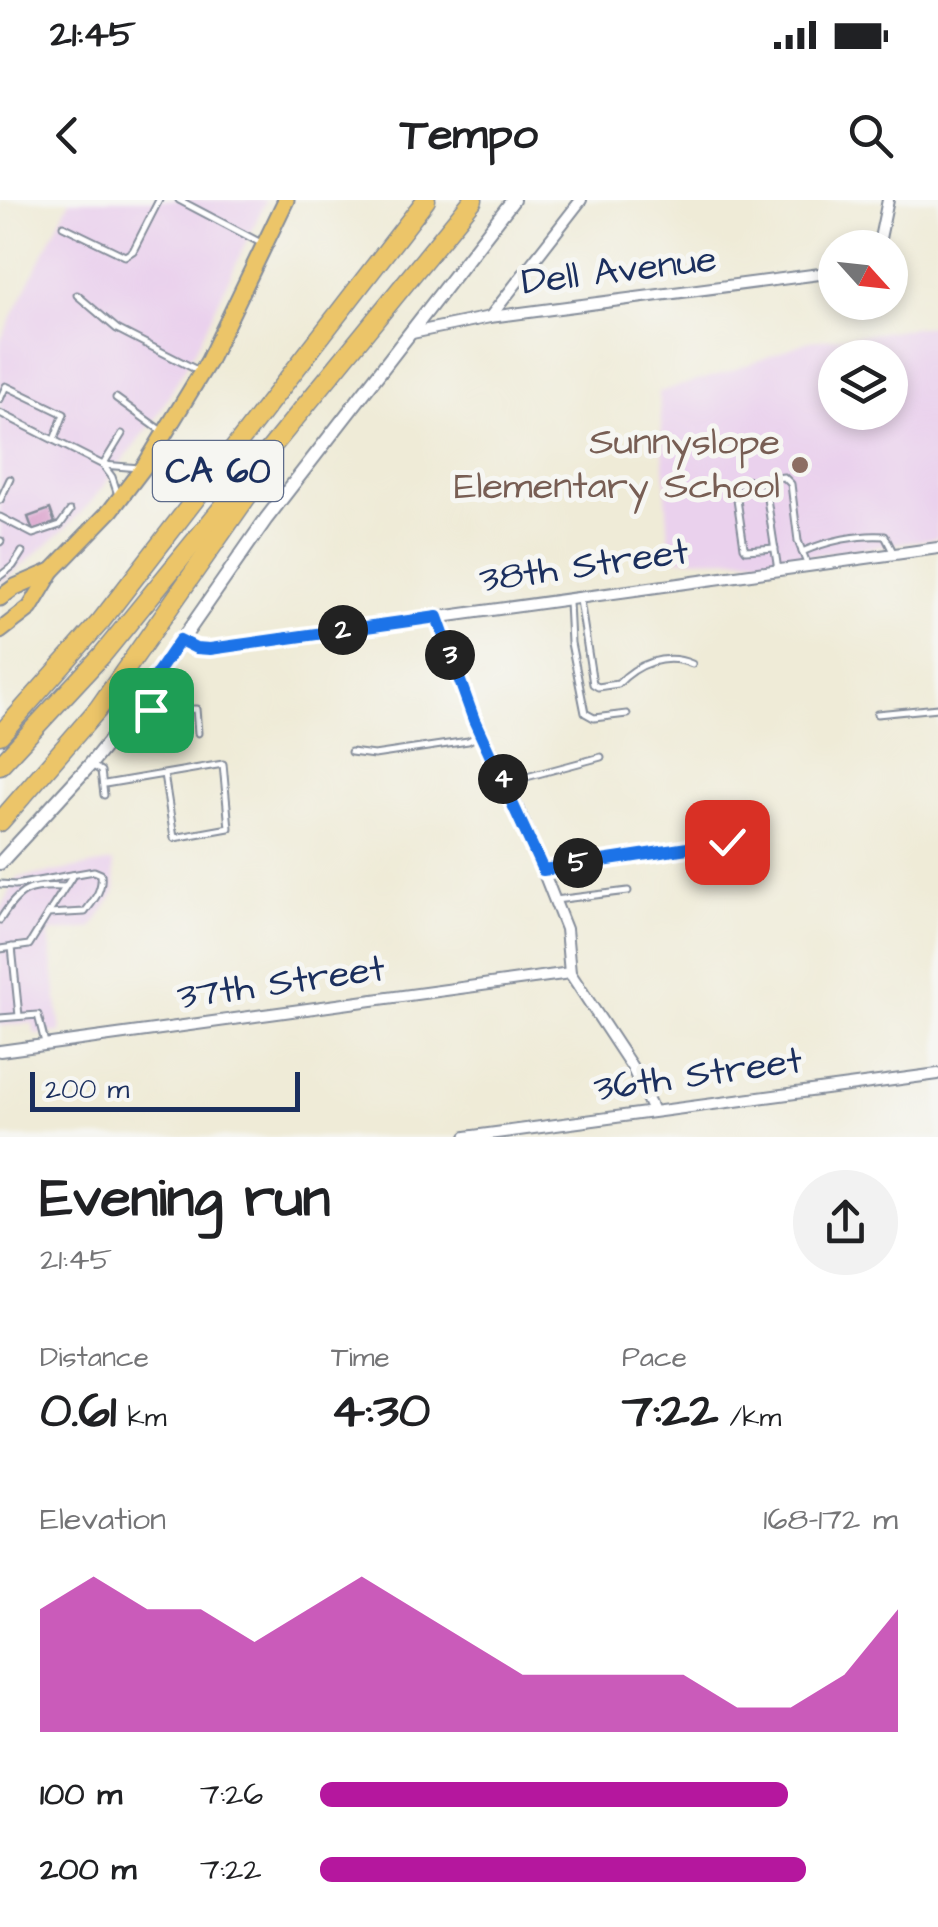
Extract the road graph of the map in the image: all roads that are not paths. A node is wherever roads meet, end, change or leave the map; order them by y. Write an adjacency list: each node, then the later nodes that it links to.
1 (158, 200): 9 (lane)
2 (179, 200): 11 (lane)
3 (286, 200): 11 (main road)
4 (426, 200): 53 (highway, CA 60)
5 (473, 200): 19 (highway, CA 60)
6 (514, 200): 15 (street)
7 (581, 200): 14 (street)
8 (888, 200): 10 (street)
9 (64, 226)
10 (882, 230)
11 (264, 244): 16 (main road)
12 (818, 274): 14 (street, Dell Avenue)
13 (77, 296): 16 (lane)
14 (490, 318): 15 (street, Dell Avenue)
15 (412, 333): 45 (street)
16 (202, 372): 22 (main road)
17 (1, 396): 23 (lane)
18 (116, 398): 22 (lane)
19 (312, 401): 57 (highway, CA 60); 62 (highway)
20 (0, 413): 23 (lane)
21 (122, 434): 24 (lane)
22 (166, 434): 25 (main road)
23 (54, 440): 24 (lane)
24 (103, 465): 25 (lane); 29 (lane)
25 (143, 468): 29 (main road)
26 (10, 480): 28 (lane)
27 (764, 480): 32 (lane); 32 (lane); 35 (lane)
28 (0, 500)
29 (119, 500): 39 (main road)
30 (70, 510): 31 (lane)
31 (0, 517)
32 (775, 548): 38 (lane)
33 (938, 548): 36 (street, 38th Street)
34 (22, 552): 40 (lane)
35 (802, 552): 36 (lane); 37 (lane)
36 (894, 554): 37 (street, 38th Street)
37 (808, 566): 38 (street, 38th Street)
38 (778, 570): 42 (street, 38th Street)
39 (52, 571): 41 (main road); 44 (main road)
40 (0, 576)
41 (0, 598)
42 (574, 598): 43 (street, 38th Street); 46 (lane); 49 (lane)
43 (437, 617): 45 (street, 38th Street); 52 (street)
44 (0, 631)
45 (180, 640): 48 (street)
46 (692, 664)
47 (938, 708): 50 (lane)
48 (132, 710): 51 (lane); 56 (street)
49 (627, 714)
50 (876, 714)
51 (198, 733)
52 (482, 734): 54 (lane); 59 (street)
53 (0, 735)
54 (351, 752)
55 (600, 758): 59 (lane)
56 (90, 764): 60 (lane); 64 (street)
57 (0, 765)
58 (164, 774): 58 (lane); 60 (lane)
59 (505, 782): 65 (street)
60 (105, 784): 61 (lane)
61 (104, 795)
62 (0, 822)
63 (746, 852): 65 (lane)
64 (0, 863)
65 (543, 870): 70 (street)
66 (74, 873): 67 (lane); 68 (lane); 71 (lane)
67 (0, 884)
68 (66, 887): 71 (lane); 72 (lane)
69 (628, 891): 70 (lane)
70 (555, 900): 75 (street)
71 (48, 914): 73 (lane)
72 (0, 920)
73 (12, 947): 74 (lane); 76 (lane)
74 (0, 949)
75 (570, 972): 78 (street, 37th Street); 81 (street)
76 (20, 1016): 77 (lane); 78 (lane)
77 (0, 1018)
78 (45, 1045): 79 (street, 37th Street)
79 (0, 1051)
80 (938, 1074): 81 (street, 36th Street)
81 (654, 1111): 82 (street, 36th Street)
82 (532, 1133): 83 (street, 36th Street)
83 (466, 1137)

